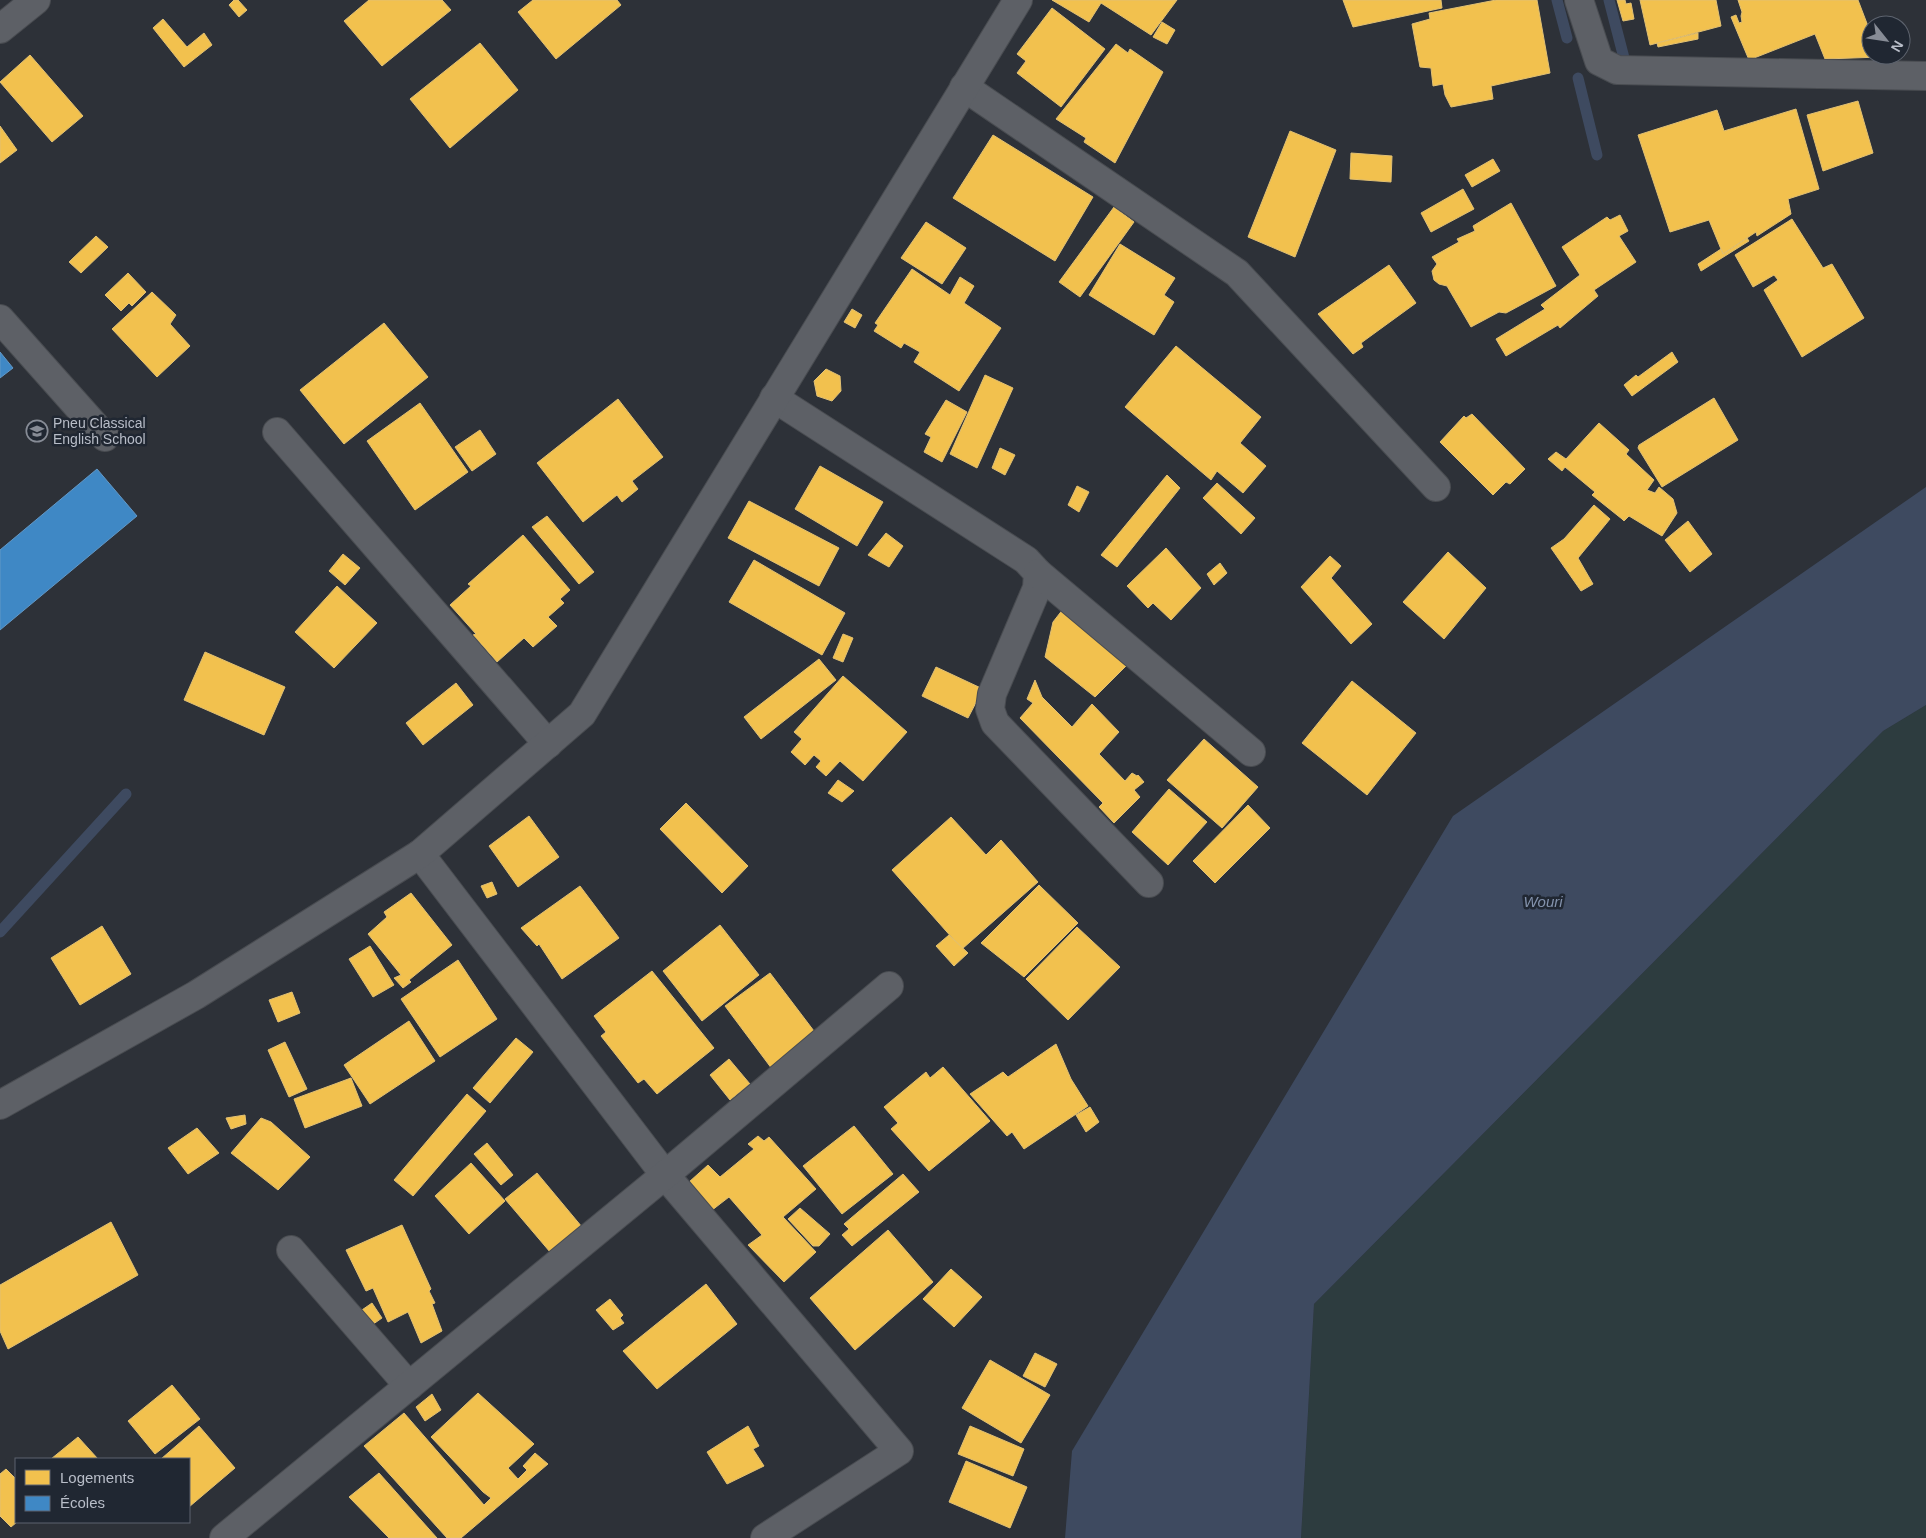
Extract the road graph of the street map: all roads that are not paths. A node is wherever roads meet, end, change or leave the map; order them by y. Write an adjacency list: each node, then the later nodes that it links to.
1 (36, 0): 4 (street)
2 (1018, 0): 6 (street)
3 (1579, 0): 5 (street)
4 (0, 29)
5 (1926, 76)
6 (964, 87): 8 (street); 11 (street)
7 (0, 319): 10 (street)
8 (774, 398): 12 (street); 13 (street)
9 (277, 432): 13 (street)
10 (105, 437)
11 (1436, 487)
12 (1038, 574): 14 (street); 16 (street)
13 (548, 744): 15 (street)
14 (1251, 752)
15 (420, 854): 18 (street); 19 (street)
16 (1149, 883)
17 (889, 986): 19 (street)
18 (0, 1105)
19 (665, 1175): 21 (street); 23 (street)
20 (291, 1250): 21 (street)
21 (409, 1386): 22 (street)
22 (224, 1538)
23 (766, 1538)

